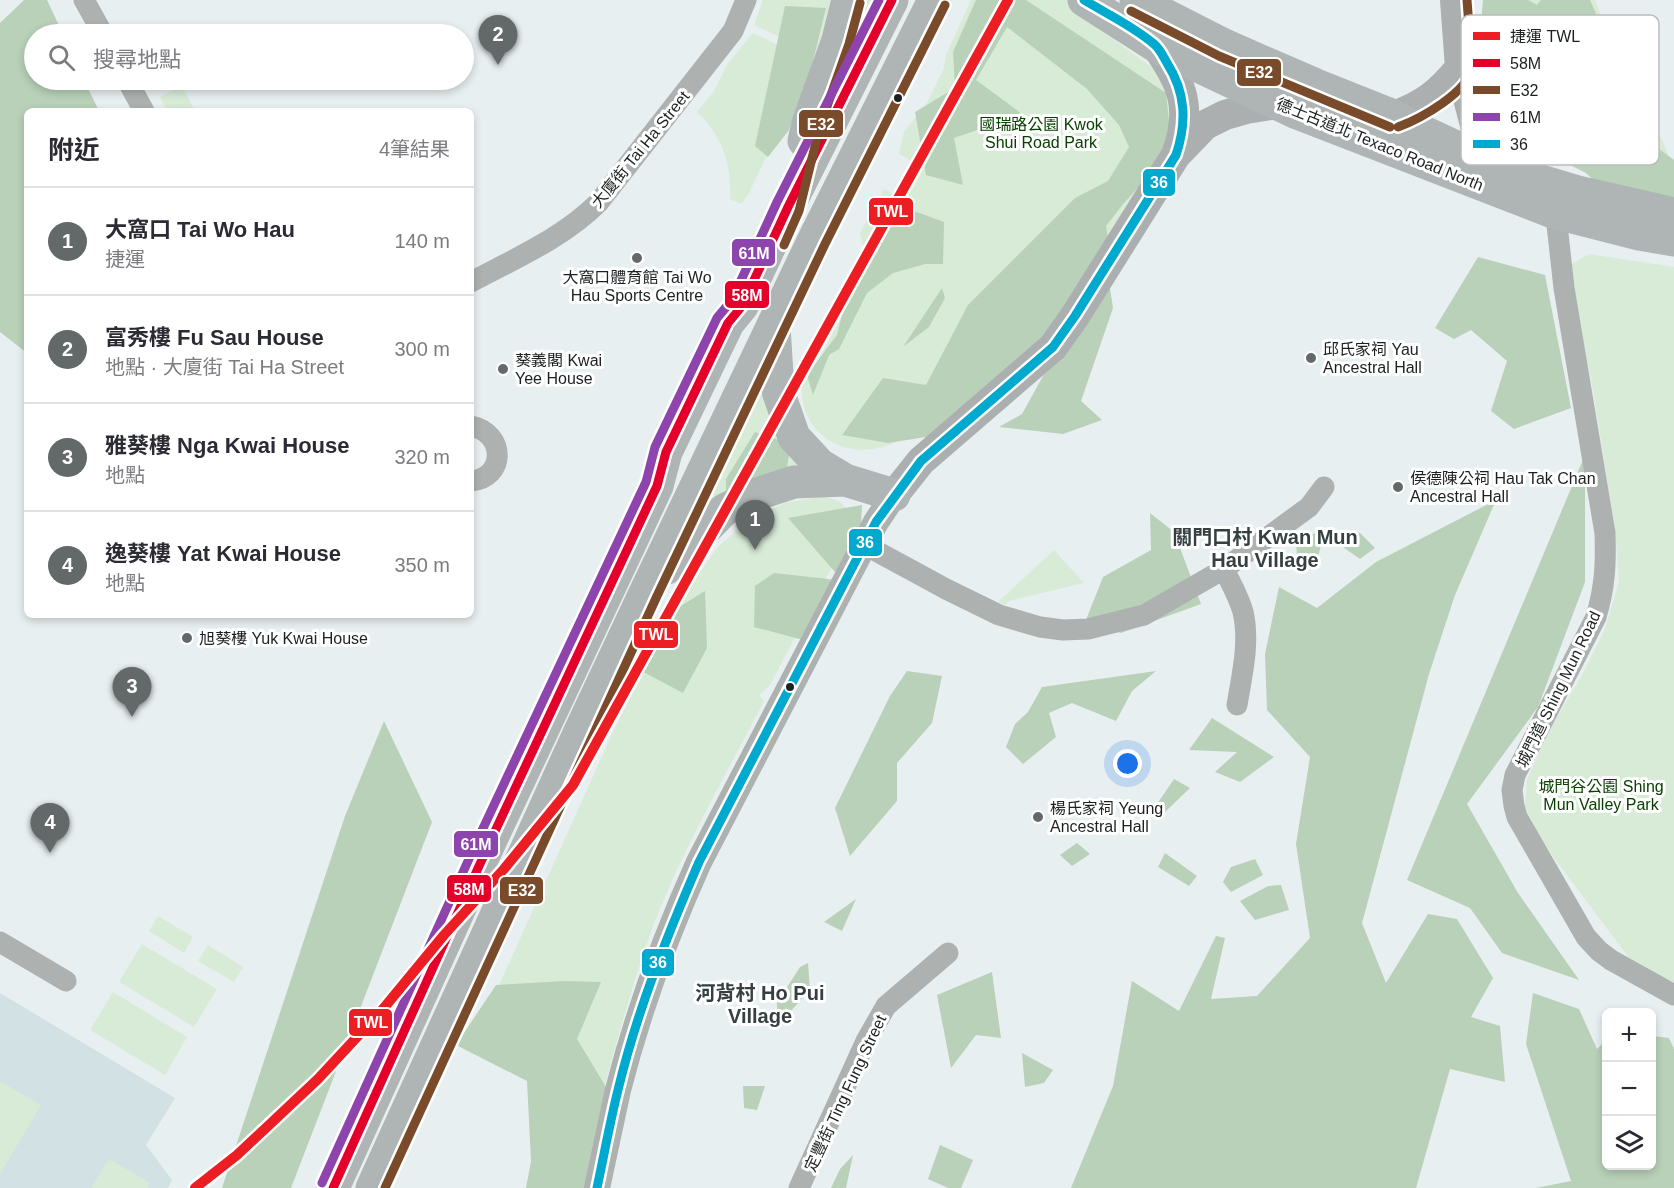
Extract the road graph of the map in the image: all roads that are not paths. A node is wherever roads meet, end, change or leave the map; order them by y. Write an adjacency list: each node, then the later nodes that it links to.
1 (84, 0): 9 (street)
2 (746, 0): 26 (street, 大廈街 Tai Ha Street)
3 (848, 0): 22 (main road)
4 (892, 0): 22 (main road)
5 (934, 0): 27 (main road)
6 (1136, 0): 16 (main road, 德士古道北 Texaco Road North)
7 (1455, 0): 11 (main road)
8 (1092, 5): 10 (main road, 德士古道北 Texaco Road North)
9 (97, 24)
10 (1156, 46): 14 (main road, 德士古道北 Texaco Road North); 18 (main road)
11 (1460, 68): 12 (main road); 16 (main road)
12 (1461, 72)
13 (132, 90): 15 (street)
14 (1277, 104): 18 (main road); 23 (main road, 德士古道北 Texaco Road North)
15 (142, 108)
16 (1394, 116): 17 (main road, 德士古道北 Texaco Road North)
17 (1461, 149)
18 (1176, 155): 32 (main road)
19 (1494, 165): 21 (main road, 德士古道北 Texaco Road North)
20 (1503, 165): 21 (main road)
21 (1507, 171): 24 (main road, 德士古道北 Texaco Road North)
22 (788, 207): 41 (main road)
23 (1553, 212): 25 (main road, 德士古道北 Texaco Road North); 40 (street, 城門道 Shing Mun Road)
24 (1674, 214)
25 (1674, 240)
26 (474, 280)
27 (774, 324): 30 (main road); 35 (main road)
28 (474, 427): 29 (street)
29 (474, 480)
30 (845, 480): 32 (main road); 35 (main road)
31 (1324, 487): 34 (street)
32 (894, 495): 33 (street)
33 (865, 544): 34 (street); 43 (street)
34 (1224, 569): 36 (street)
35 (646, 591): 42 (main road)
36 (1237, 705)
37 (0, 942): 39 (street)
38 (948, 952): 44 (street, 定豐街 Ting Fung Street)
39 (66, 981)
40 (1674, 995)
41 (333, 1188)
42 (372, 1188)
43 (597, 1188)
44 (799, 1188)

